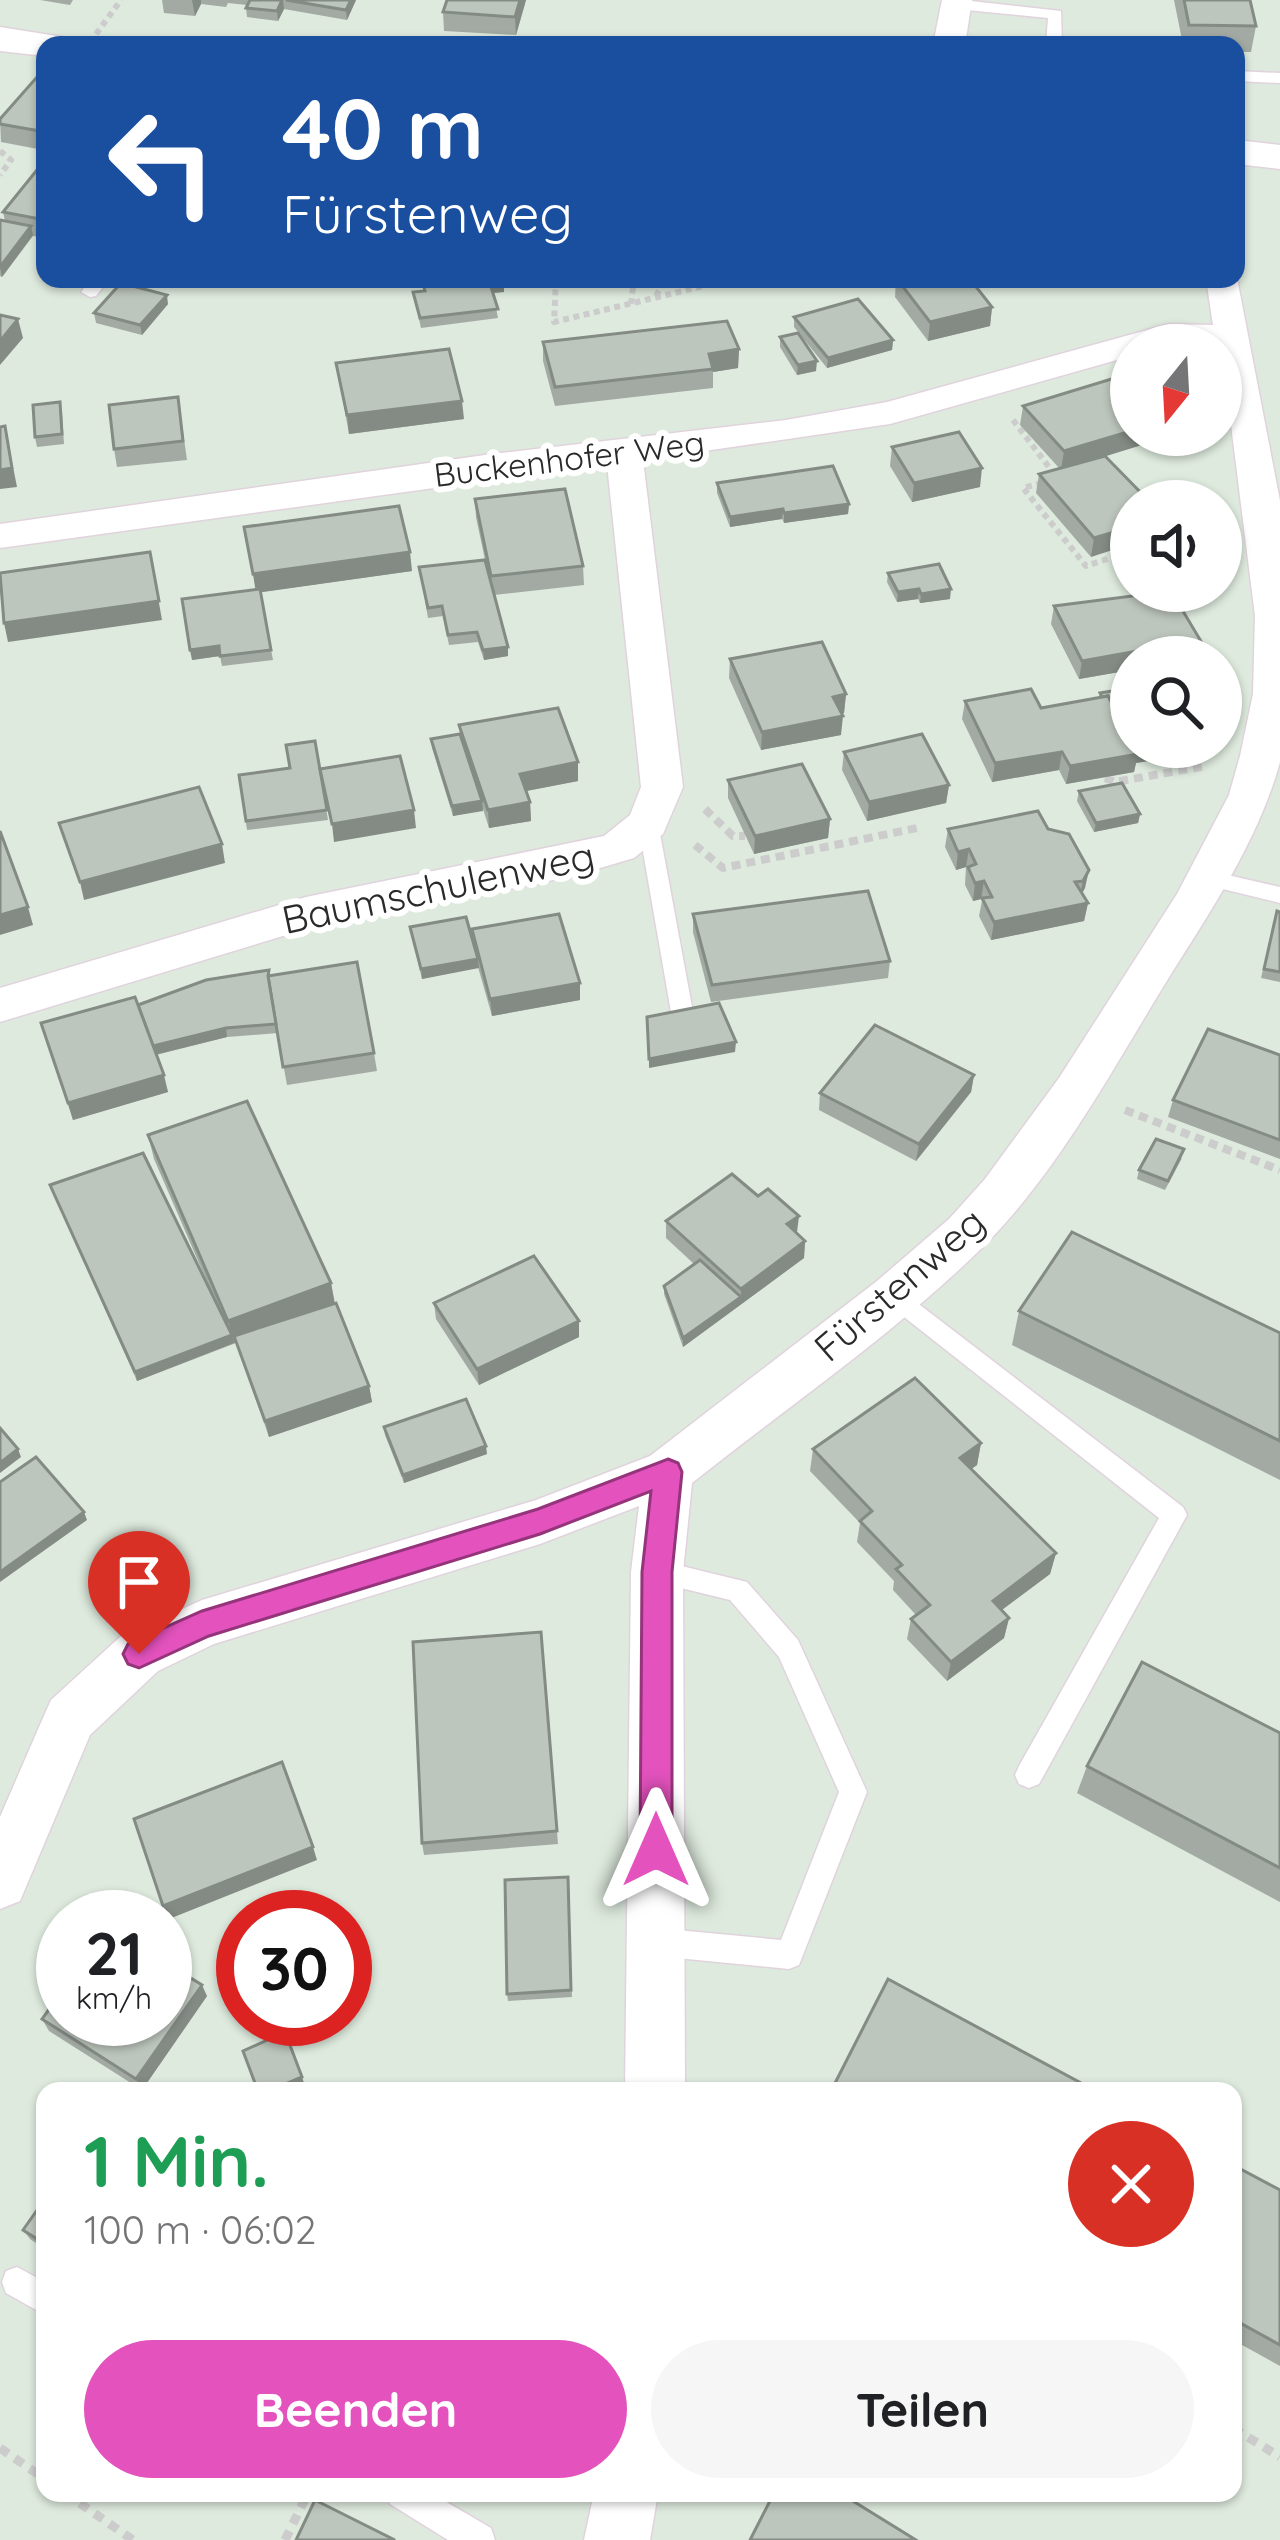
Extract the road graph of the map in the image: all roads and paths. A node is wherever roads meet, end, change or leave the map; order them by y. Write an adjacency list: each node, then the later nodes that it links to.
1 (122, 0): 3 (path)
2 (957, 2): 4 (street); 5 (lane)
3 (95, 36)
4 (951, 36)
5 (1054, 36)
6 (0, 39): 7 (street)
7 (36, 43)
8 (1245, 76): 9 (lane)
9 (1280, 78)
10 (0, 151): 13 (path)
11 (1245, 153): 12 (street)
12 (1280, 157)
13 (0, 175)
14 (556, 288): 20 (path)
15 (633, 288): 20 (path)
16 (661, 288): 19 (path)
17 (696, 288): 19 (path)
18 (1224, 288): 21 (street, Fürstenweg)
19 (656, 298): 20 (path)
20 (631, 304)
21 (1230, 324)
22 (1110, 351): 23 (street, Buckenhofer Weg)
23 (987, 385): 25 (street, Buckenhofer Weg); 27 (path)
24 (1242, 393): 28 (street, Fürstenweg)
25 (625, 452): 26 (street, Buckenhofer Weg); 32 (street)
26 (0, 536)
27 (1110, 558)
28 (1261, 756): 29 (path); 34 (street, Fürstenweg)
29 (1106, 778)
30 (898, 814): 33 (path)
31 (917, 828): 33 (path)
32 (650, 833): 33 (path); 36 (street, Baumschulenweg); 37 (lane)
33 (890, 834)
34 (1206, 878): 35 (lane); 38 (street, Fürstenweg)
35 (1280, 895)
36 (0, 1005)
37 (682, 1012)
38 (1075, 1090): 39 (path); 40 (street, Fürstenweg)
39 (1280, 1170)
40 (894, 1295): 41 (street, Fürstenweg); 43 (lane)
41 (668, 1472): 42 (street); 44 (street, Fürstenweg)
42 (657, 1572): 45 (street); 45 (lane)
43 (1029, 1774)
44 (0, 1882)
45 (656, 1942): 46 (street)
46 (655, 2082)
47 (17, 2282): 48 (lane)
48 (36, 2294)
49 (1242, 2434): 51 (path)
50 (0, 2448): 52 (path)
51 (1280, 2457)
52 (36, 2473)
53 (78, 2502): 57 (path)
54 (303, 2502): 58 (path)
55 (416, 2502): 59 (lane)
56 (624, 2502): 60 (street)
57 (134, 2540)
58 (284, 2540)
59 (479, 2540)
60 (616, 2540)

